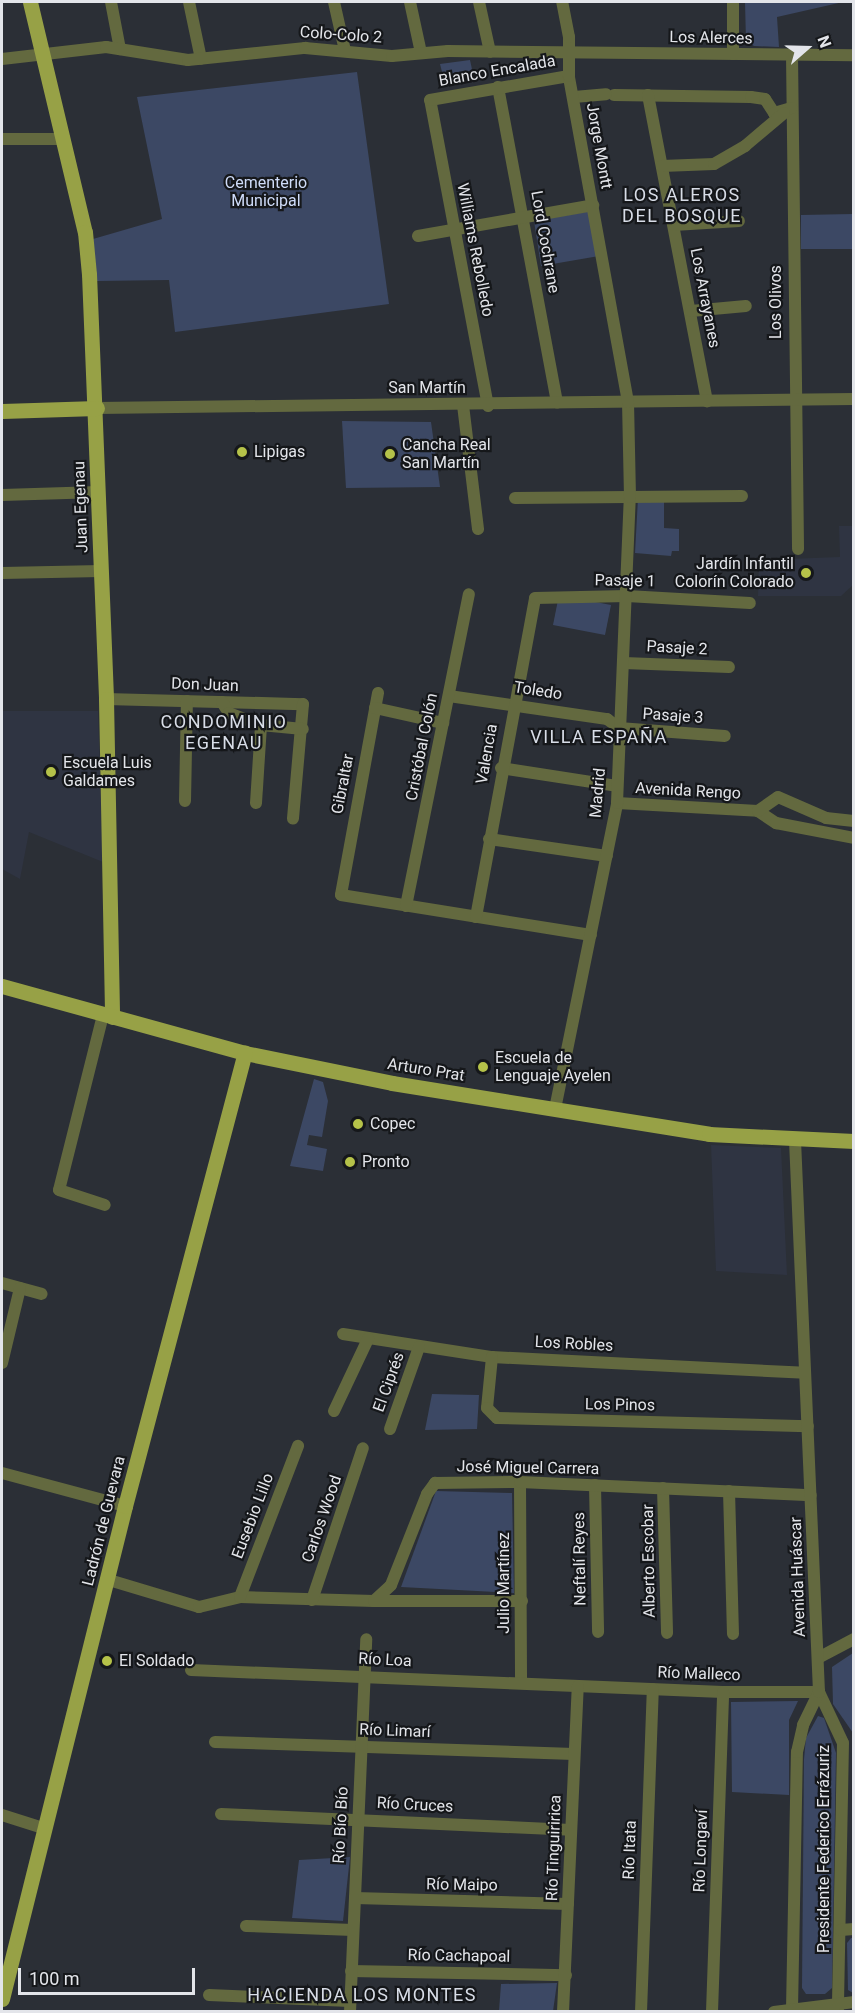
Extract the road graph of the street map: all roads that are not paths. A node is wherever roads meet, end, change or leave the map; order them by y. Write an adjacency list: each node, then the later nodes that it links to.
1 (30, 2): 17 (main road, Juan Egenau)
2 (111, 2): 9 (street)
3 (189, 2): 19 (street)
4 (334, 2): 10 (street)
5 (410, 2): 13 (street)
6 (479, 2): 11 (street)
7 (562, 2): 12 (street, Jorge Montt)
8 (733, 2): 14 (street)
9 (120, 49): 17 (street, Colo-Colo 2); 19 (street, Colo-Colo 2)
10 (345, 51): 13 (street, Colo-Colo 2); 19 (street, Colo-Colo 2)
11 (490, 52): 12 (street, Colo-Colo 2); 13 (street, Colo-Colo 2)
12 (567, 52): 14 (street, Los Alerces); 20 (street, Jorge Montt)
13 (421, 53)
14 (733, 54): 15 (street, Los Alerces)
15 (792, 55): 16 (street, Los Alerces); 25 (street, Los Olivos)
16 (854, 55)
17 (43, 57): 18 (street, Colo-Colo 2); 27 (main road, Juan Egenau)
18 (2, 59)
19 (201, 59)
20 (570, 76): 21 (street, Blanco Encalada); 23 (street, Jorge Montt)
21 (498, 87): 24 (street, Blanco Encalada); 30 (street, Lord Cochrane)
22 (648, 95): 23 (street); 25 (street); 28 (street, Los Arrayanes)
23 (574, 97): 29 (street, Jorge Montt)
24 (430, 100): 33 (street, Williams Rebolledo)
25 (788, 110): 28 (street); 37 (street, Los Olivos)
26 (2, 139): 27 (street)
27 (62, 139): 44 (main road, Juan Egenau)
28 (662, 166): 32 (street, Los Arrayanes)
29 (592, 205): 30 (street); 40 (street, Jorge Montt)
30 (524, 217): 33 (street); 41 (street, Lord Cochrane)
31 (739, 221): 32 (street)
32 (674, 225): 36 (street, Los Arrayanes)
33 (454, 230): 34 (street); 43 (street, Williams Rebolledo)
34 (418, 236)
35 (746, 306): 36 (street)
36 (691, 311): 39 (street, Los Arrayanes)
37 (793, 399): 38 (street, San Martín); 39 (street, San Martín); 52 (street, Los Olivos)
38 (854, 399)
39 (707, 401): 40 (street, San Martín)
40 (628, 402): 41 (street, San Martín); 49 (street, Madrid)
41 (557, 403): 43 (street, San Martín)
42 (463, 405): 43 (street, San Martín); 44 (street, San Martín); 51 (street)
43 (488, 405)
44 (96, 408): 45 (main road, San Martín); 46 (main road, Juan Egenau)
45 (2, 411)
46 (99, 492): 47 (street); 53 (main road, Juan Egenau)
47 (2, 495)
48 (742, 496): 49 (street)
49 (630, 497): 50 (street); 56 (street, Madrid)
50 (515, 498)
51 (478, 529)
52 (798, 549)
53 (101, 571): 54 (street); 63 (main road, Juan Egenau)
54 (2, 573)
55 (469, 594): 62 (street, Cristóbal Colón)
56 (627, 596): 57 (street, Pasaje 1); 58 (street, Pasaje 1); 59 (street, Madrid)
57 (535, 598): 66 (street, Valencia)
58 (750, 603)
59 (624, 663): 60 (street, Pasaje 2); 71 (street, Madrid)
60 (729, 667)
61 (378, 693): 67 (street, Gibraltar)
62 (448, 696): 66 (street, Toledo); 68 (street, Cristóbal Colón)
63 (106, 699): 64 (street, Don Juan); 88 (main road, Juan Egenau)
64 (187, 701): 65 (street, Don Juan); 75 (street)
65 (222, 702): 69 (street); 70 (street, Don Juan)
66 (513, 704): 71 (street, Toledo); 73 (street, Valencia)
67 (375, 708): 68 (street); 84 (street, Gibraltar)
68 (443, 723): 84 (street, Cristóbal Colón)
69 (261, 725): 70 (street); 76 (street)
70 (303, 729): 79 (street)
71 (619, 729): 72 (street, Pasaje 3); 74 (street, Madrid)
72 (725, 735)
73 (501, 768): 74 (street); 82 (street, Valencia)
74 (617, 786): 77 (street, Madrid)
75 (185, 801)
76 (256, 803)
77 (617, 803): 78 (street, Avenida Rengo); 83 (street, Madrid)
78 (758, 811): 80 (street, Avenida Rengo); 81 (street, Avenida Rengo)
79 (293, 819)
80 (854, 821)
81 (854, 838)
82 (489, 839): 83 (street); 85 (street, Valencia)
83 (606, 856): 86 (street, Madrid)
84 (406, 906): 85 (street)
85 (476, 917): 86 (street)
86 (591, 934): 90 (street, Madrid)
87 (2, 986): 88 (main road, Arturo Prat)
88 (107, 1016): 89 (main road, Arturo Prat); 93 (street)
89 (245, 1053): 90 (main road, Arturo Prat); 114 (main road, Ladrón de Guevara)
90 (555, 1109): 91 (main road, Arturo Prat)
91 (795, 1140): 92 (main road, Arturo Prat); 102 (street, Avenida Huáscar)
92 (854, 1141)
93 (105, 1205)
94 (2, 1283): 95 (street)
95 (21, 1288): 96 (street); 101 (street)
96 (42, 1294)
97 (343, 1334): 98 (street, Los Robles)
98 (368, 1339): 99 (street, Los Robles); 103 (street)
99 (419, 1347): 100 (street, Los Robles); 105 (street, El Ciprés)
100 (492, 1357): 102 (street, Los Robles); 104 (street, Los Pinos)
101 (2, 1363)
102 (805, 1373): 104 (street, Avenida Huáscar)
103 (334, 1411)
104 (808, 1426): 113 (street, Avenida Huáscar)
105 (390, 1429)
106 (298, 1446): 116 (street, Eusebio Lillo)
107 (363, 1448): 117 (street, Carlos Wood)
108 (2, 1473): 114 (street)
109 (520, 1482): 110 (street, José Miguel Carrera); 118 (street, José Miguel Carrera); 119 (street, Julio Martínez)
110 (595, 1485): 111 (street, José Miguel Carrera); 120 (street, Neftalí Reyes)
111 (663, 1488): 112 (street, José Miguel Carrera); 121 (street, Alberto Escobar)
112 (729, 1491): 113 (street, José Miguel Carrera); 122 (street)
113 (811, 1495): 125 (street, Avenida Huáscar)
114 (125, 1506): 115 (main road, Ladrón de Guevara)
115 (109, 1580): 116 (street); 141 (main road, Ladrón de Guevara)
116 (240, 1597): 117 (street)
117 (312, 1600): 118 (street)
118 (374, 1601): 119 (street)
119 (522, 1601): 128 (street, Julio Martínez)
120 (598, 1632)
121 (667, 1633)
122 (733, 1634)
123 (366, 1639): 127 (street, Río Bío Bío)
124 (854, 1639): 125 (street)
125 (818, 1658): 132 (street, Avenida Huáscar)
126 (191, 1670): 127 (street, Río Loa)
127 (364, 1676): 128 (street, Río Loa); 135 (street, Río Bío Bío)
128 (520, 1683): 129 (street, Río Loa)
129 (578, 1686): 130 (street, Río Malleco); 136 (street, Río Tinguiririca)
130 (653, 1689): 131 (street, Río Malleco); 158 (street, Río Itata)
131 (723, 1692): 132 (street, Río Malleco); 159 (street, Río Longaví)
132 (819, 1692): 134 (street, Presidente Federico Errázuriz); 156 (street, Avenida Huáscar)
133 (215, 1742): 135 (street, Río Limarí)
134 (848, 1743): 137 (street, Presidente Federico Errázuriz)
135 (362, 1746): 136 (street, Río Limarí); 140 (street, Río Bío Bío)
136 (574, 1754): 142 (street, Río Tinguiririca)
137 (848, 1809): 143 (street, Presidente Federico Errázuriz)
138 (221, 1814): 140 (street, Río Cruces)
139 (2, 1815): 141 (street)
140 (358, 1819): 142 (street, Río Cruces); 144 (street, Río Bío Bío)
141 (43, 1828): 152 (main road, Ladrón de Guevara)
142 (571, 1830): 145 (street, Río Tinguiririca)
143 (848, 1871): 148 (street, Presidente Federico Errázuriz)
144 (355, 1898): 145 (street, Río Maipo); 147 (street, Río Bío Bío)
145 (568, 1904): 150 (street, Río Tinguiririca)
146 (246, 1926): 147 (street)
147 (353, 1930): 149 (street, Río Bío Bío)
148 (847, 1930): 155 (street, Presidente Federico Errázuriz)
149 (351, 1971): 150 (street, Río Cachapoal); 154 (street, Río Bío Bío)
150 (566, 1975): 157 (street, Río Tinguiririca)
151 (209, 1995): 154 (street)
152 (2, 1999)
153 (854, 2002): 155 (street)
154 (350, 2006)
155 (838, 2007): 156 (street)
156 (792, 2008): 160 (street)
157 (563, 2012)
158 (641, 2012)
159 (712, 2012)
160 (774, 2012)

